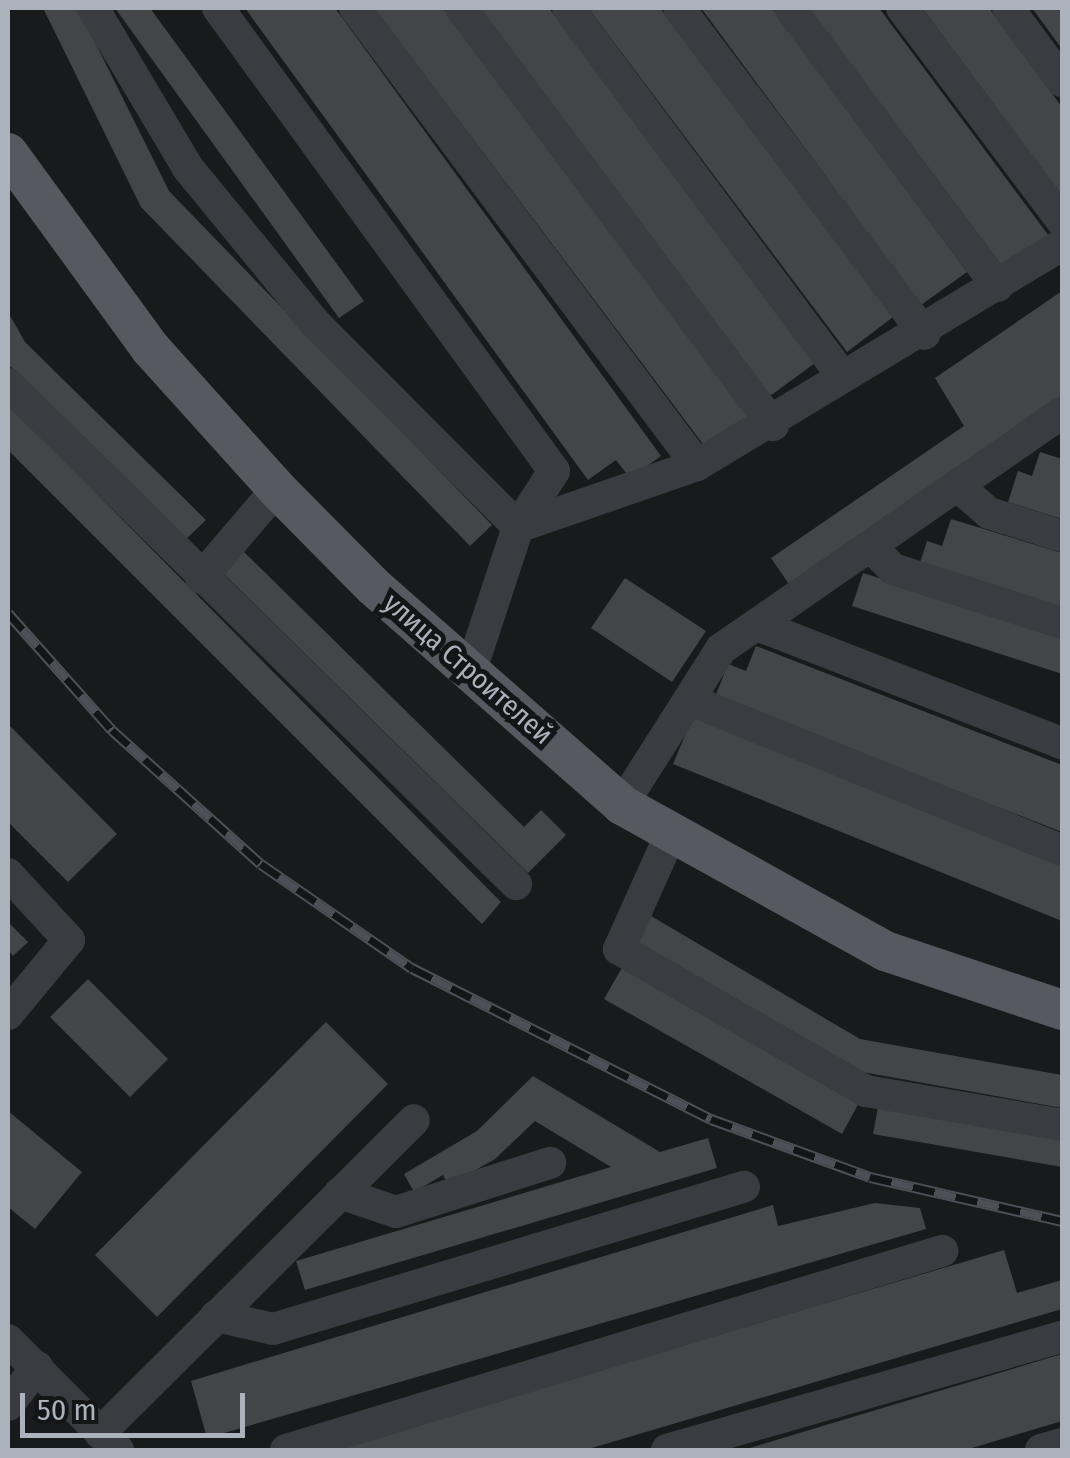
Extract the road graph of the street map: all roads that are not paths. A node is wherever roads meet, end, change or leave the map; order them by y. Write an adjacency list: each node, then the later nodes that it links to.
1 (93, 8): 23 (street)
2 (218, 8): 23 (street)
3 (355, 8): 20 (street)
4 (461, 8): 18 (street)
5 (568, 8): 16 (street)
6 (679, 8): 15 (street)
7 (790, 8): 14 (street)
8 (902, 8): 12 (street)
9 (1008, 8): 10 (street)
10 (1062, 81)
11 (8, 153): 22 (main road, улица Строителей)
12 (1062, 221)
13 (1062, 245): 14 (street)
14 (997, 286): 15 (street)
15 (925, 334): 16 (street)
16 (842, 375): 18 (street)
17 (8, 384): 26 (street)
18 (773, 425): 20 (street)
19 (1057, 426): 21 (street)
20 (697, 465): 23 (street)
21 (958, 486): 24 (street); 25 (street)
22 (277, 489): 26 (street); 29 (main road, улица Строителей)
23 (518, 527): 29 (street)
24 (1062, 536)
25 (870, 546): 27 (street); 28 (street)
26 (200, 578): 36 (street)
27 (1062, 623)
28 (757, 625): 30 (street); 31 (street)
29 (472, 670): 32 (main road, улица Строителей)
30 (690, 700): 32 (street); 34 (street)
31 (1062, 743)
32 (622, 804): 33 (main road, улица Строителей)
33 (669, 838): 37 (main road, улица Строителей); 40 (street)
34 (1062, 850)
35 (8, 874): 38 (street)
36 (516, 884)
37 (1062, 1010)
38 (8, 1014)
39 (414, 1120): 43 (street)
40 (1062, 1125)
41 (550, 1163): 43 (street)
42 (744, 1187): 45 (street)
43 (340, 1193): 45 (street)
44 (942, 1252): 52 (street)
45 (216, 1316): 50 (street)
46 (1062, 1337): 53 (street)
47 (8, 1340): 48 (street)
48 (37, 1367): 49 (street); 50 (street)
49 (8, 1405)
50 (109, 1442)
51 (1062, 1444): 54 (street)
52 (286, 1450)
53 (667, 1450)
54 (1042, 1450)

